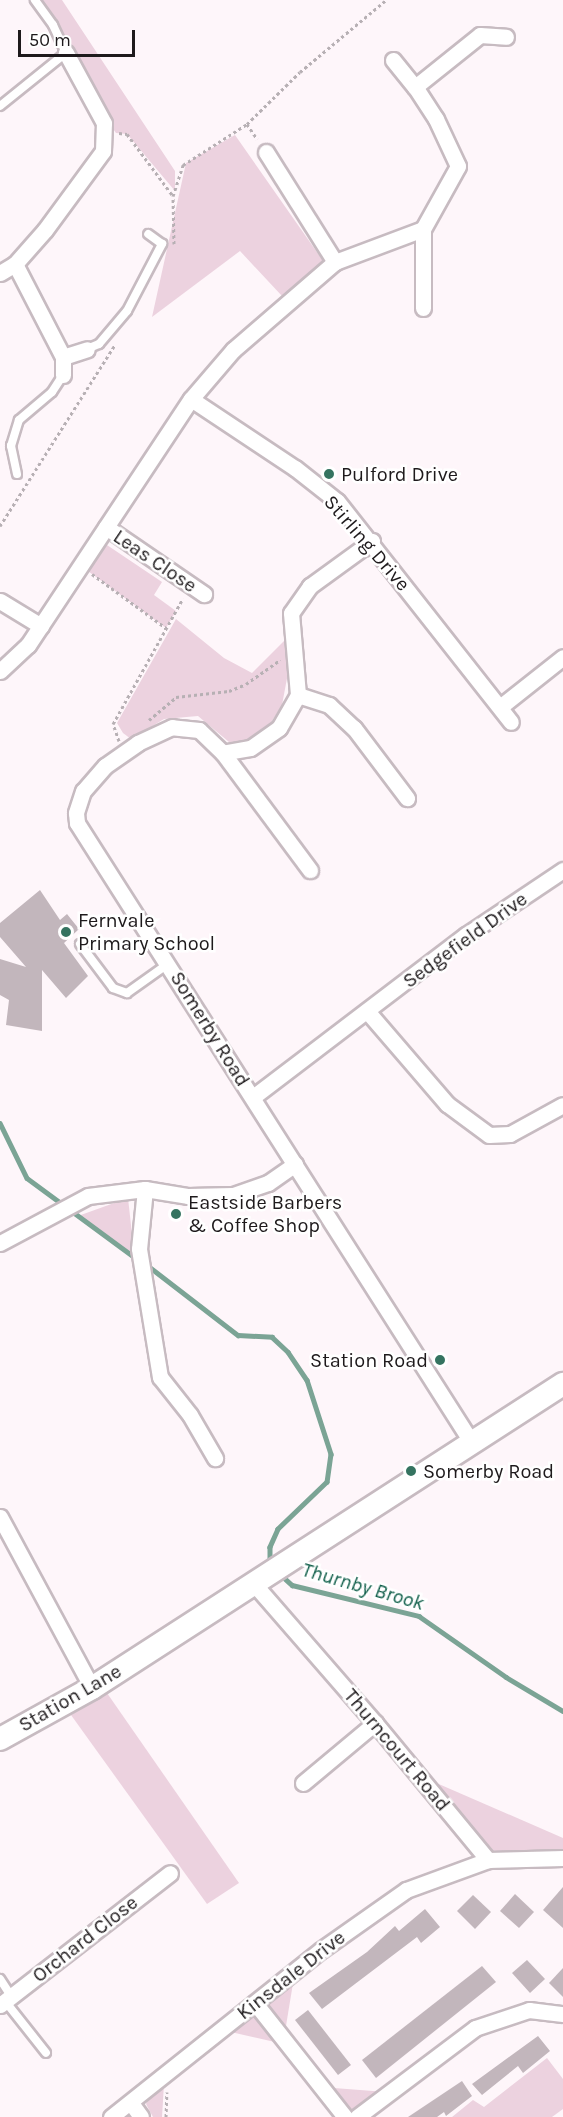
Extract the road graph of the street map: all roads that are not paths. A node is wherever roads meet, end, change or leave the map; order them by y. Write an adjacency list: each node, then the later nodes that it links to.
1 (35, 0): 3 (lane)
2 (506, 37): 5 (street)
3 (66, 53): 6 (lane); 11 (street)
4 (393, 60): 5 (street)
5 (415, 87): 8 (street)
6 (0, 106)
7 (266, 152): 10 (street)
8 (423, 229): 10 (street); 13 (street)
9 (148, 234): 14 (lane)
10 (335, 262): 17 (street)
11 (15, 264): 12 (street); 15 (street)
12 (0, 273)
13 (423, 308)
14 (87, 350): 15 (street)
15 (63, 357): 16 (street)
16 (63, 375): 18 (lane)
17 (191, 399): 19 (street); 20 (street, Stirling Drive)
18 (17, 474)
19 (106, 527): 21 (street, Leas Close); 23 (street)
20 (372, 541): 26 (street); 27 (street, Stirling Drive)
21 (204, 594)
22 (0, 601): 23 (street)
23 (41, 626): 25 (street)
24 (563, 657): 27 (street)
25 (0, 671)
26 (297, 695): 29 (street); 30 (street)
27 (500, 707): 28 (street, Stirling Drive)
28 (511, 722)
29 (223, 753): 31 (street, Somerby Road); 34 (street, Somerby Road)
30 (406, 798)
31 (310, 870)
32 (563, 870): 35 (street, Sedgefield Drive)
33 (80, 944): 34 (lane)
34 (168, 964): 36 (street, Somerby Road)
35 (367, 1011): 36 (street, Sedgefield Drive); 37 (street)
36 (253, 1097): 38 (street, Somerby Road)
37 (563, 1105)
38 (295, 1164): 39 (street); 42 (street, Somerby Road)
39 (145, 1190): 40 (street); 43 (street)
40 (0, 1243)
41 (563, 1384): 42 (street)
42 (472, 1443): 45 (street)
43 (215, 1458)
44 (0, 1517): 46 (street)
45 (255, 1585): 46 (street, Station Lane); 47 (street, Thurncourt Road)
46 (92, 1688): 48 (street, Station Lane)
47 (375, 1723): 49 (street); 51 (street, Thurncourt Road)
48 (0, 1739)
49 (303, 1783)
50 (563, 1858): 51 (street)
51 (488, 1860): 55 (street, Kinsdale Drive)
52 (170, 1873): 54 (street, Orchard Close)
53 (0, 1979): 54 (lane)
54 (6, 2000): 57 (lane)
55 (255, 2002): 58 (street, Kinsdale Drive); 61 (street)
56 (563, 2014): 62 (street)
57 (46, 2053)
58 (131, 2103): 59 (street, Kinsdale Drive); 60 (street)
59 (111, 2117)
60 (141, 2117)
61 (345, 2117)
62 (357, 2117)

